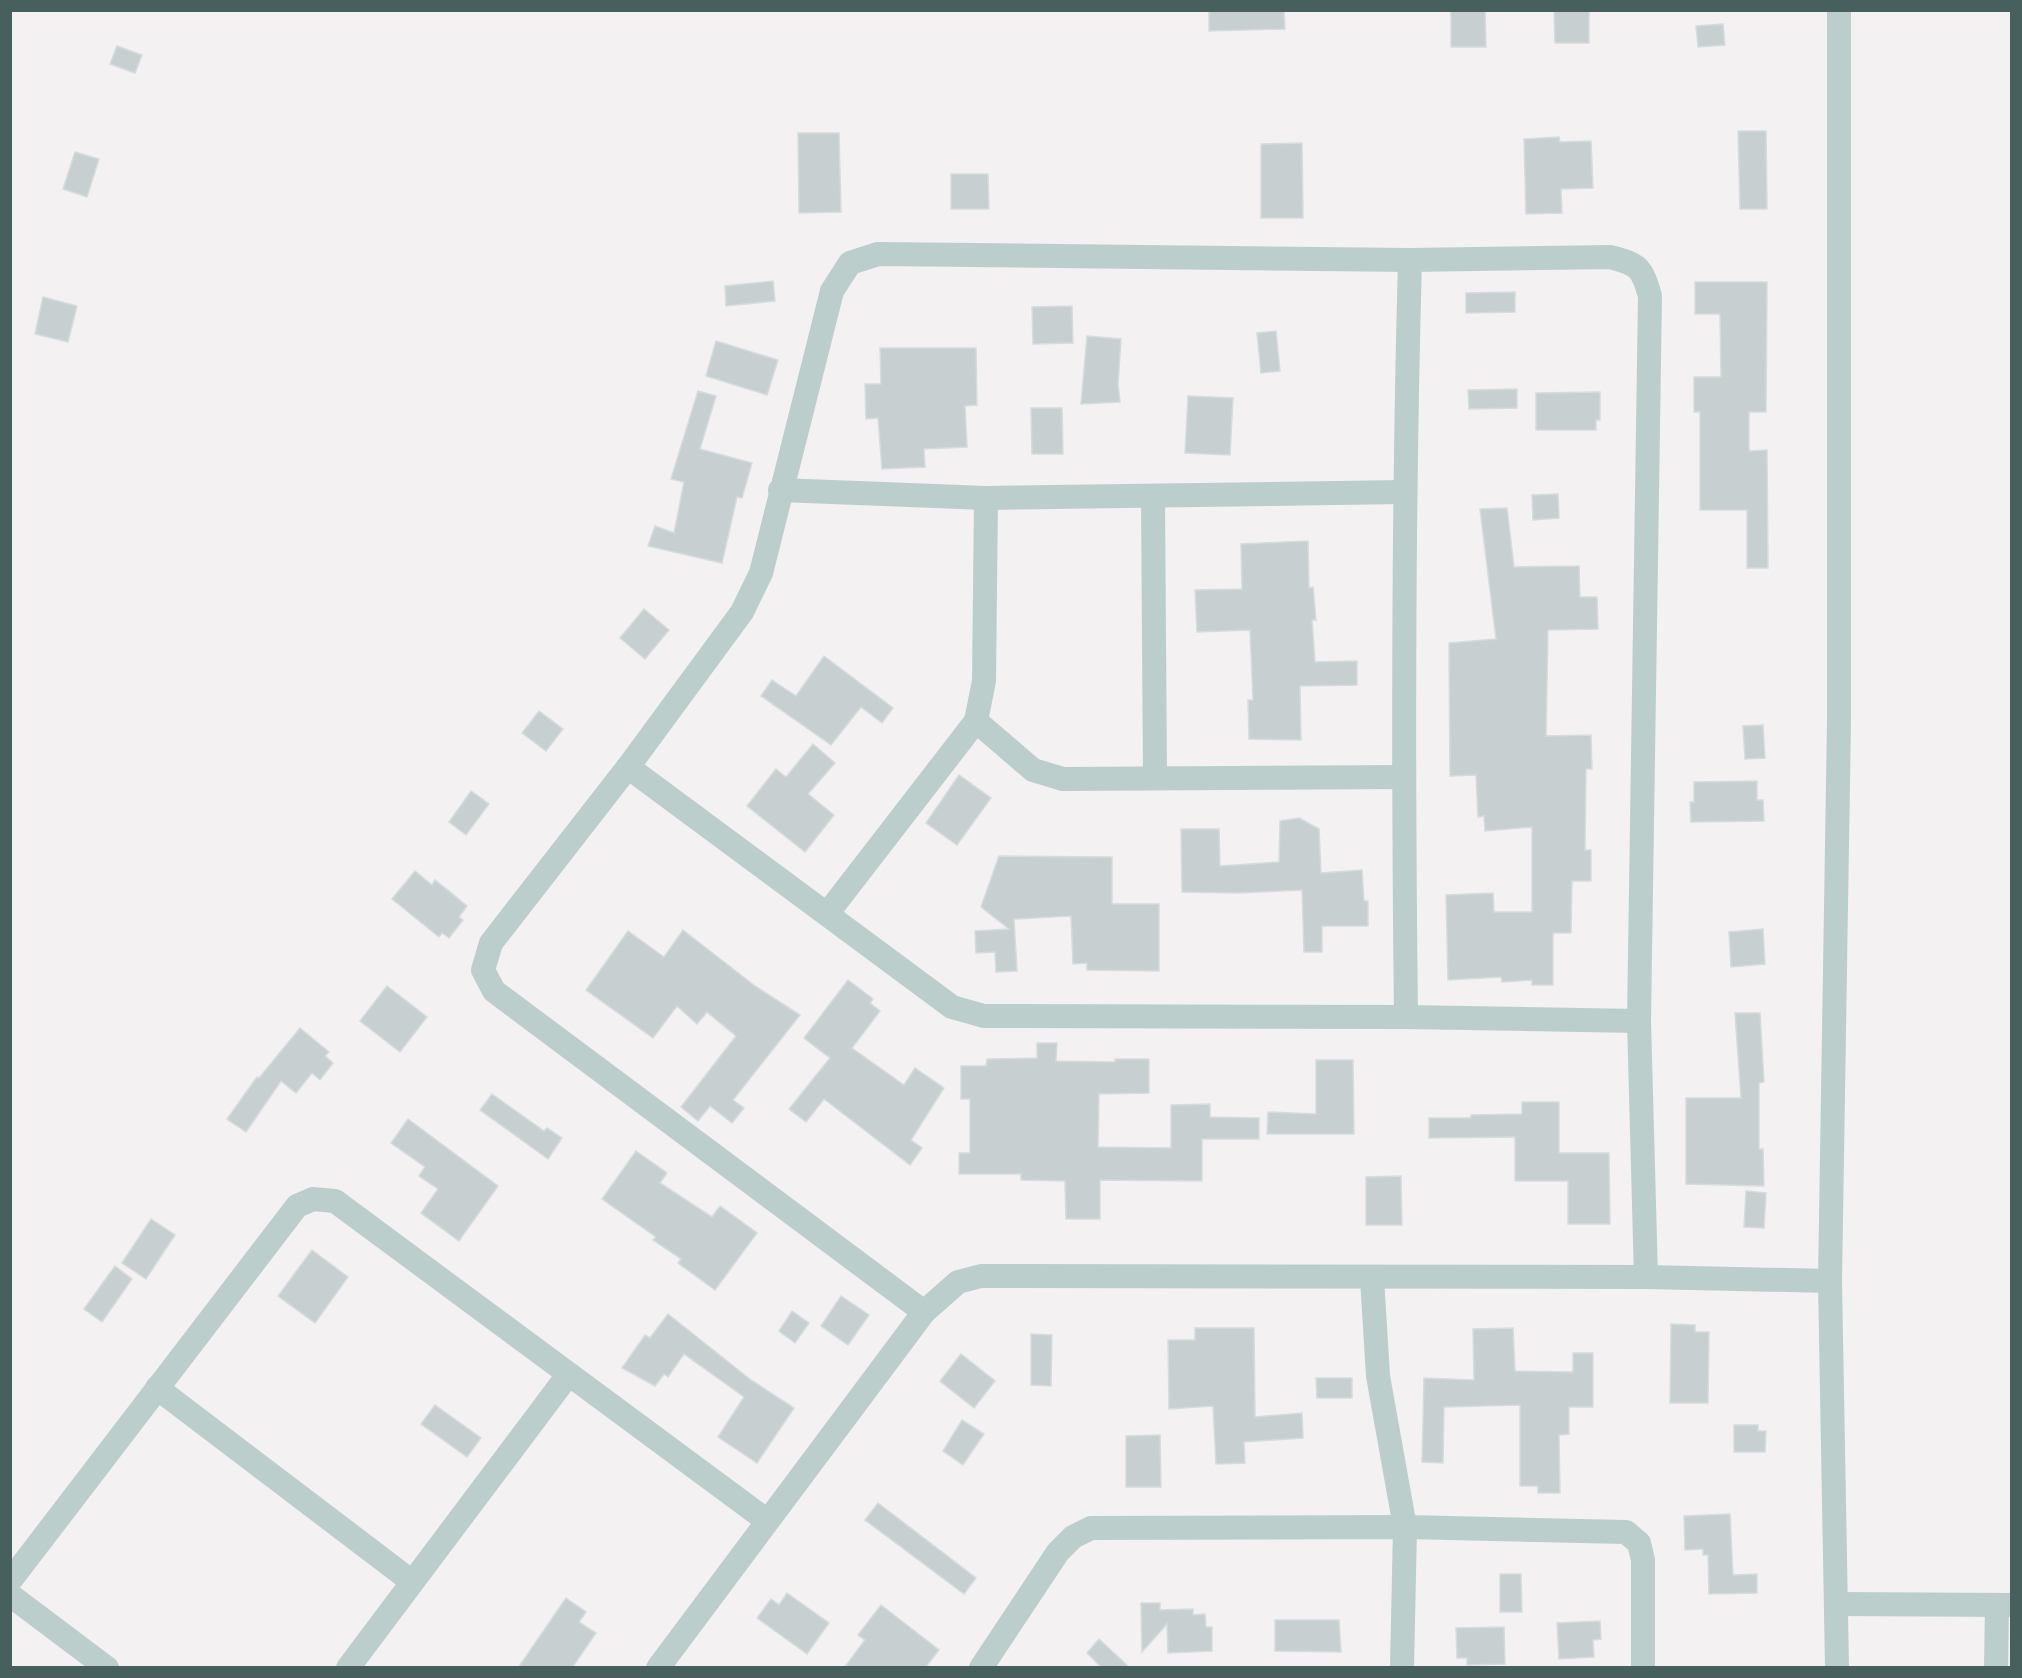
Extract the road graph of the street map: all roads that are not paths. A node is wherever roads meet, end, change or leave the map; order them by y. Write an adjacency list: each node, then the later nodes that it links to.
1 (1839, 10): 16 (street)
2 (1410, 260): 3 (street); 4 (street); 13 (street)
3 (780, 489): 6 (street); 8 (street)
4 (1404, 492): 5 (street); 9 (street)
5 (1153, 496): 6 (street); 10 (street)
6 (986, 498): 7 (street)
7 (976, 721): 10 (street); 11 (street)
8 (628, 767): 11 (street); 17 (street)
9 (1403, 777): 10 (street); 12 (street)
10 (1155, 778)
11 (827, 914): 12 (street)
12 (1406, 1017): 13 (street)
13 (1639, 1021): 14 (street)
14 (1646, 1277): 15 (street); 16 (street)
15 (1372, 1278): 17 (street); 21 (street)
16 (1830, 1281): 25 (street)
17 (924, 1311): 20 (street)
18 (568, 1375): 19 (street); 20 (street); 23 (street)
19 (157, 1388): 22 (street); 23 (street)
20 (766, 1520): 29 (street)
21 (1405, 1527): 30 (street); 31 (street); 32 (street)
22 (10, 1581)
23 (411, 1581): 28 (street)
24 (10, 1595): 27 (street)
25 (1837, 1604): 26 (street); 33 (street)
26 (2004, 1605): 34 (street)
27 (107, 1668)
28 (348, 1668)
29 (658, 1668)
30 (981, 1668)
31 (1402, 1668)
32 (1643, 1668)
33 (1837, 1668)
34 (1996, 1668)

